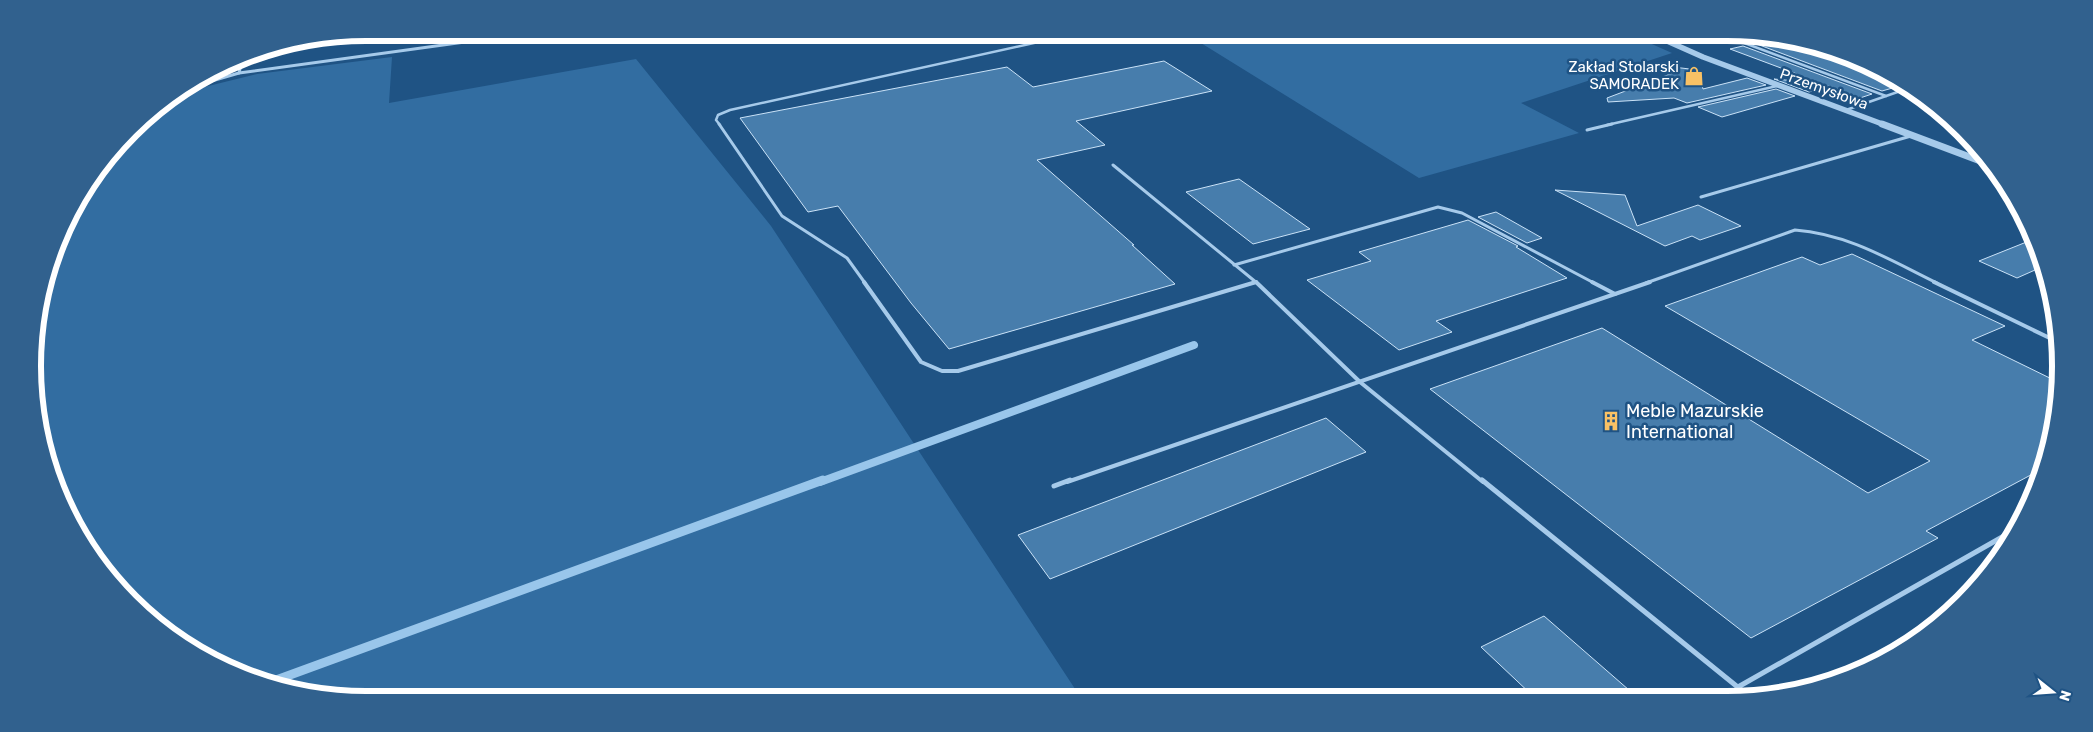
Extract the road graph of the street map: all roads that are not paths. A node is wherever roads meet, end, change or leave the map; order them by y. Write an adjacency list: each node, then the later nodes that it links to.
1 (472, 41): 6 (street)
2 (1043, 41): 18 (lane)
3 (1667, 41): 8 (street, Przemysłowa)
4 (1741, 42): 10 (lane)
5 (238, 68): 6 (street)
6 (239, 73): 7 (street)
7 (211, 81)
8 (1779, 85): 11 (street, Przemysłowa); 12 (lane)
9 (1899, 91): 10 (lane)
10 (1886, 96): 11 (lane)
11 (1846, 110): 13 (street, Przemysłowa)
12 (1587, 130)
13 (1912, 136): 14 (street, Przemysłowa); 16 (lane)
14 (1978, 160)
15 (1113, 165): 17 (lane)
16 (1701, 196)
17 (1234, 265): 18 (lane); 19 (lane)
18 (1256, 282): 21 (lane)
19 (1615, 294): 20 (lane); 21 (lane)
20 (2050, 338)
21 (1360, 382): 22 (lane); 24 (lane)
22 (1054, 486)
23 (2003, 537): 24 (lane)
24 (1738, 687): 25 (lane)
25 (1742, 690)

